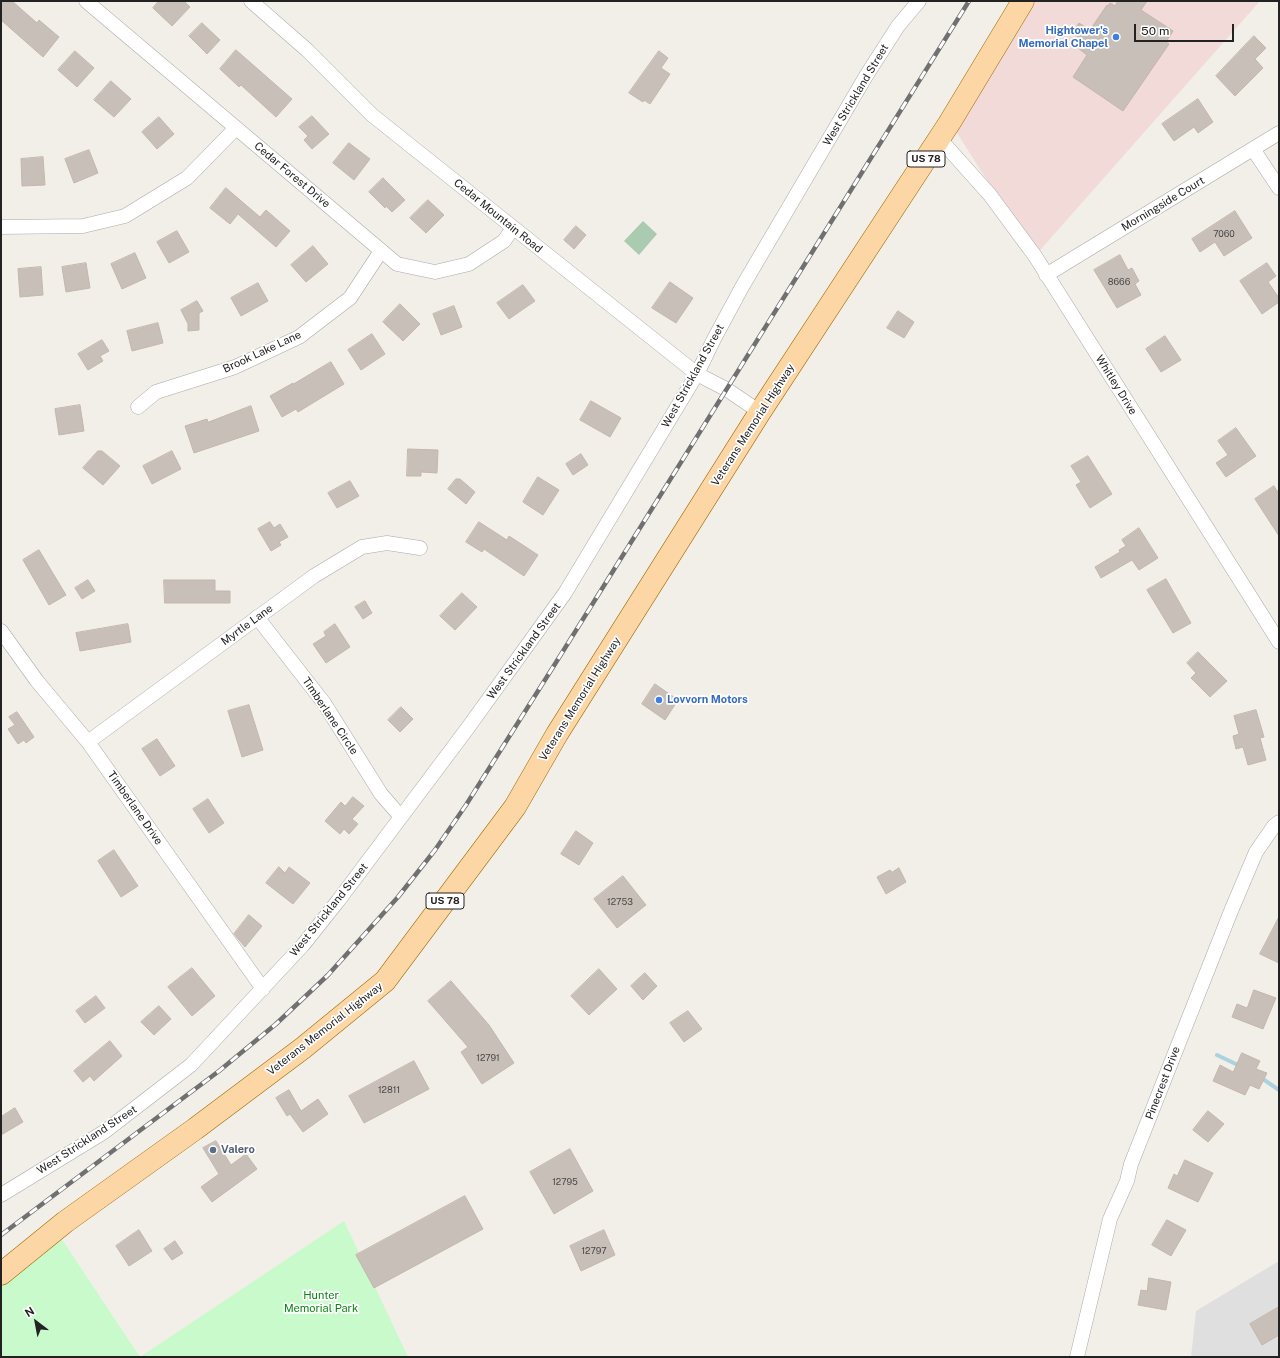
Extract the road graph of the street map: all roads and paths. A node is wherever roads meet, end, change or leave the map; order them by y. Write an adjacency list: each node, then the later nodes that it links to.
1 (86, 1): 5 (street, Cedar Forest Drive)
2 (251, 1): 11 (street, Cedar Mountain Road)
3 (919, 1): 14 (street, West Strickland Street)
4 (1023, 1): 7 (main road, Veterans Memorial Highway / US 78)
5 (236, 128): 10 (street); 12 (street, Cedar Forest Drive)
6 (1279, 132): 8 (street, Morningside Court)
7 (939, 138): 13 (street, Whitley Drive); 16 (main road, Veterans Memorial Highway / US 78)
8 (1253, 148): 9 (street); 13 (street, Morningside Court)
9 (1279, 188)
10 (1, 227)
11 (513, 228): 12 (street, Cedar Forest Drive); 14 (street, Cedar Mountain Road)
12 (381, 251): 15 (street, Brook Lake Lane)
13 (1046, 275): 20 (street, Whitley Drive)
14 (697, 374): 16 (street, Cedar Mountain Road); 22 (street, West Strickland Street)
15 (138, 407)
16 (760, 412): 26 (main road, Veterans Memorial Highway / US 78)
17 (420, 548): 18 (street, Myrtle Lane)
18 (257, 617): 21 (street, Myrtle Lane); 22 (street, Timberlane Circle)
19 (1, 631): 21 (street, Timberlane Drive)
20 (1279, 642)
21 (88, 742): 24 (street, Timberlane Drive)
22 (401, 817): 24 (street, West Strickland Street)
23 (1279, 822): 27 (street, Pinecrest Drive)
24 (263, 989): 25 (street, West Strickland Street)
25 (1, 1195)
26 (1, 1274)
27 (1077, 1357)

